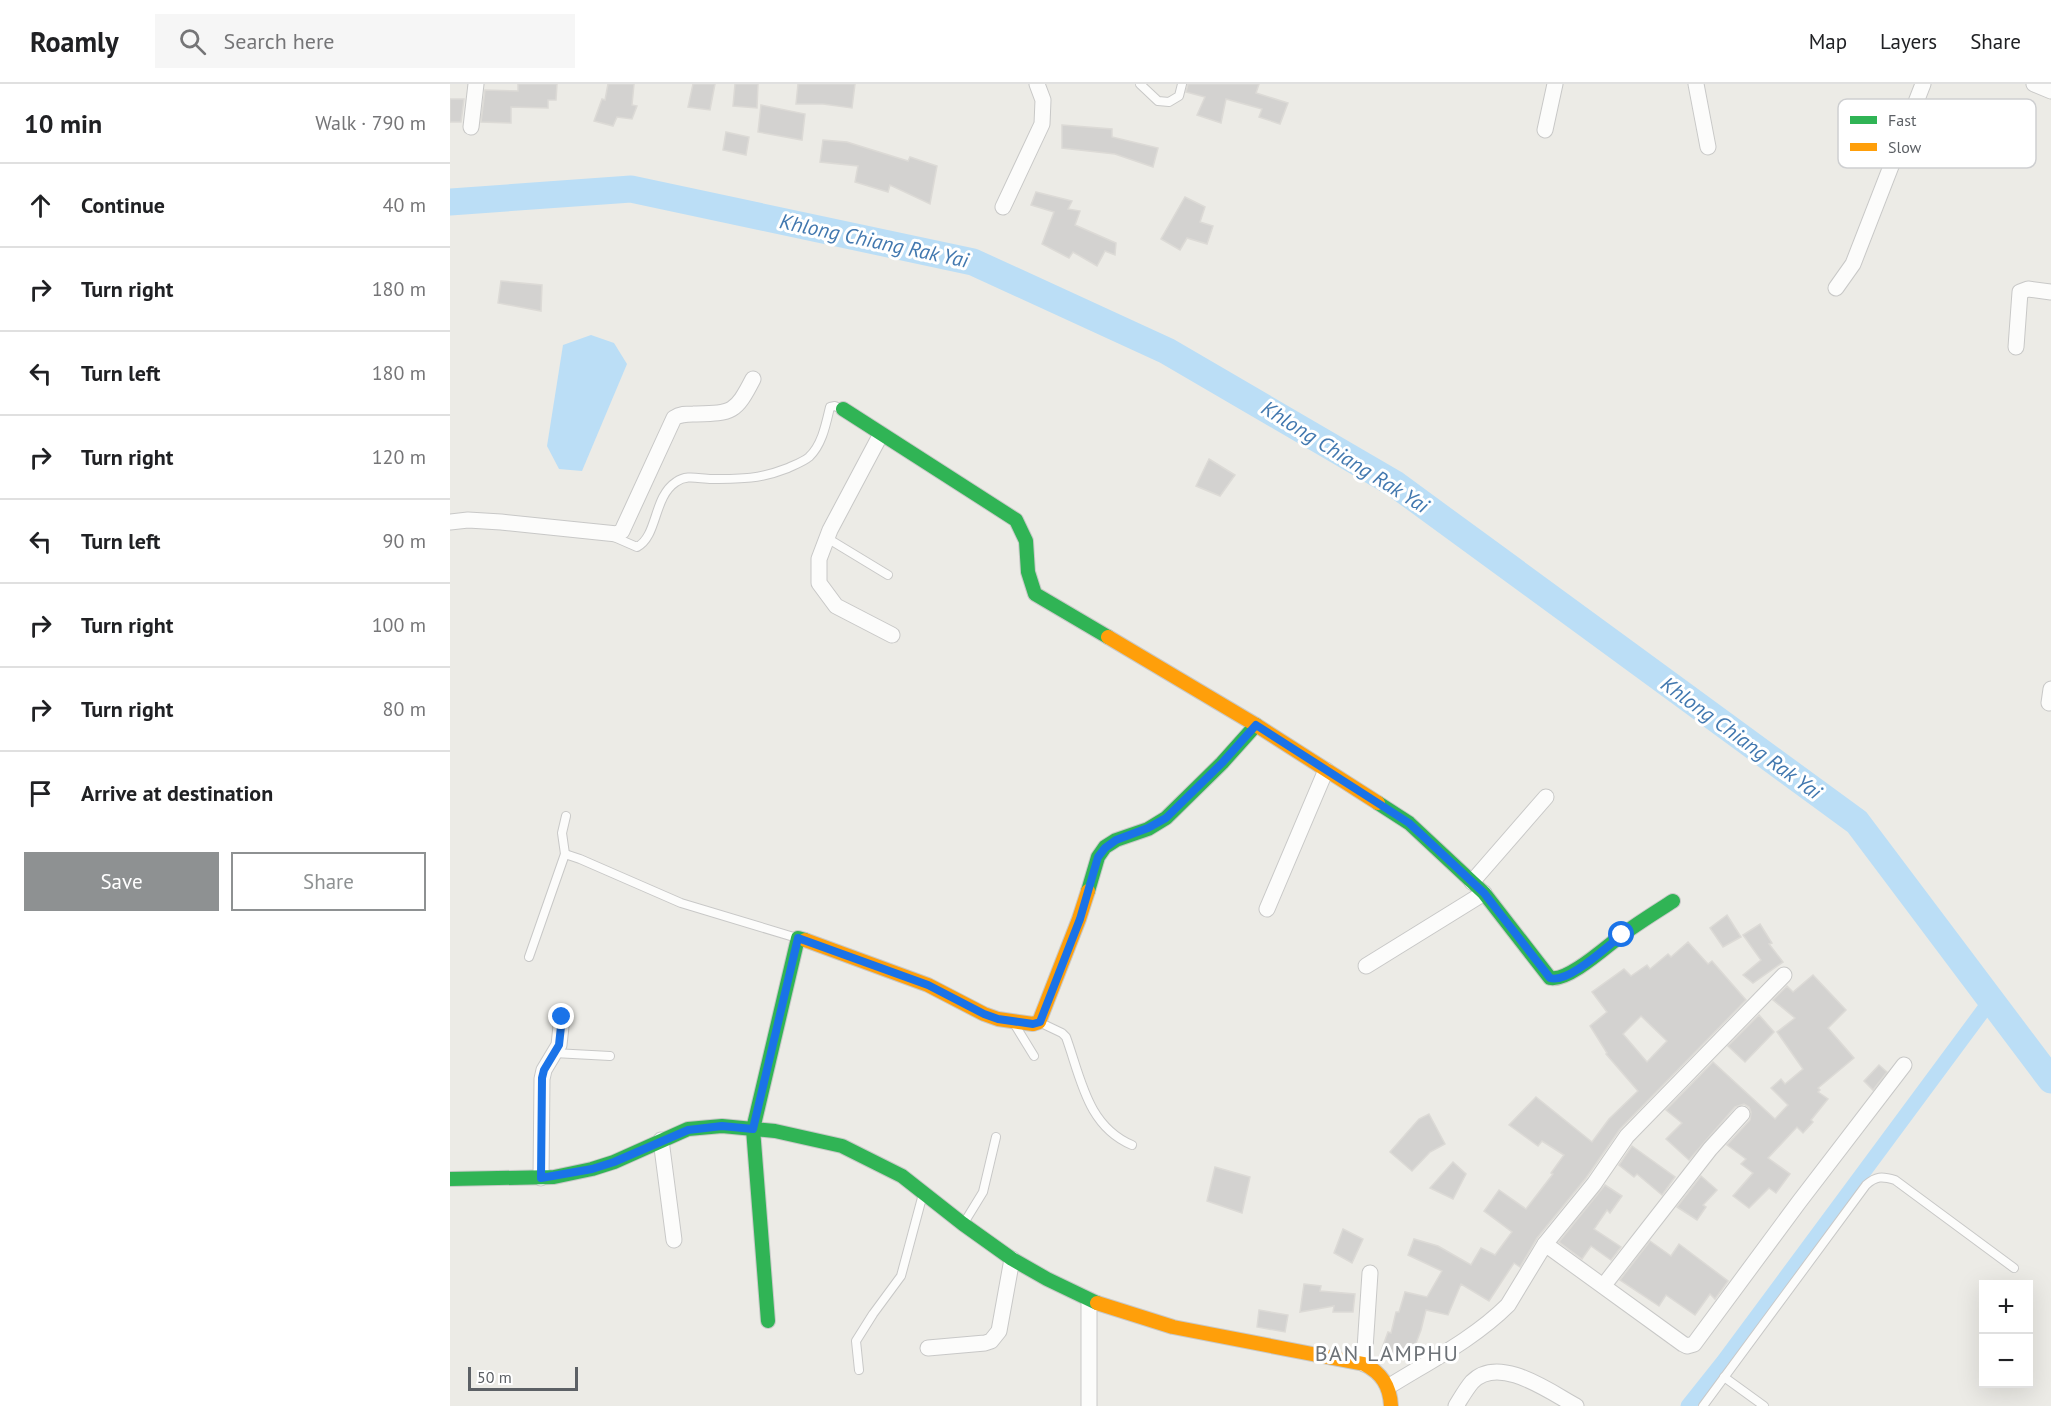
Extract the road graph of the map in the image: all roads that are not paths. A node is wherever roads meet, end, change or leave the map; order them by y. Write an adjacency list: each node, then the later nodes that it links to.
1 (476, 84): 11 (street)
2 (1037, 84): 15 (street)
3 (1140, 84): 4 (lane)
4 (1182, 84)
5 (1555, 84): 12 (street)
6 (1696, 84): 13 (street)
7 (1923, 84): 10 (street)
8 (2034, 84): 9 (street)
9 (2051, 92)
10 (1917, 99)
11 (471, 127)
12 (1545, 130)
13 (1708, 147)
14 (1890, 168): 16 (street)
15 (1003, 207)
16 (1836, 288)
17 (2051, 292): 18 (street)
18 (2016, 347)
19 (753, 378): 23 (street)
20 (843, 409): 21 (street); 23 (lane)
21 (881, 434): 24 (street); 27 (street)
22 (450, 522): 23 (street)
23 (610, 535)
24 (827, 538): 25 (lane); 26 (street)
25 (888, 575)
26 (892, 635)
27 (1256, 725): 28 (street); 42 (street)
28 (1326, 770): 32 (street); 35 (street)
29 (1546, 797): 32 (street)
30 (566, 816): 31 (lane)
31 (567, 854): 36 (lane); 37 (lane)
32 (1472, 882): 33 (street)
33 (1484, 893): 34 (street); 38 (street)
34 (1673, 901)
35 (1267, 909)
36 (798, 938): 41 (street); 48 (street)
37 (529, 957)
38 (1366, 966)
39 (1784, 975): 57 (street)
40 (562, 1017): 43 (street)
41 (1013, 1021): 42 (street); 45 (lane)
42 (1040, 1022): 51 (lane)
43 (554, 1053): 44 (lane); 52 (street)
44 (610, 1056)
45 (1034, 1056)
46 (1904, 1065): 61 (street)
47 (1742, 1114): 61 (street)
48 (753, 1129): 50 (street); 54 (street); 63 (street)
49 (996, 1137): 55 (lane)
50 (661, 1140): 52 (street); 56 (street)
51 (1132, 1145)
52 (541, 1178): 53 (street)
53 (450, 1179)
54 (924, 1193): 55 (street); 66 (lane)
55 (963, 1224): 58 (street)
56 (674, 1240)
57 (1545, 1244): 61 (street); 68 (street)
58 (1012, 1259): 62 (street); 64 (street)
59 (2013, 1268): 67 (lane)
60 (1370, 1273): 65 (street)
61 (1604, 1285)
62 (1089, 1300): 65 (street); 69 (street)
63 (768, 1321)
64 (928, 1348)
65 (1364, 1364): 68 (street)
66 (859, 1370)
67 (1724, 1377): 73 (lane); 74 (lane)
68 (1388, 1387): 70 (street)
69 (1089, 1406)
70 (1391, 1406)
71 (1456, 1406): 72 (street)
72 (1576, 1406)
73 (1703, 1406)
74 (1764, 1406)

